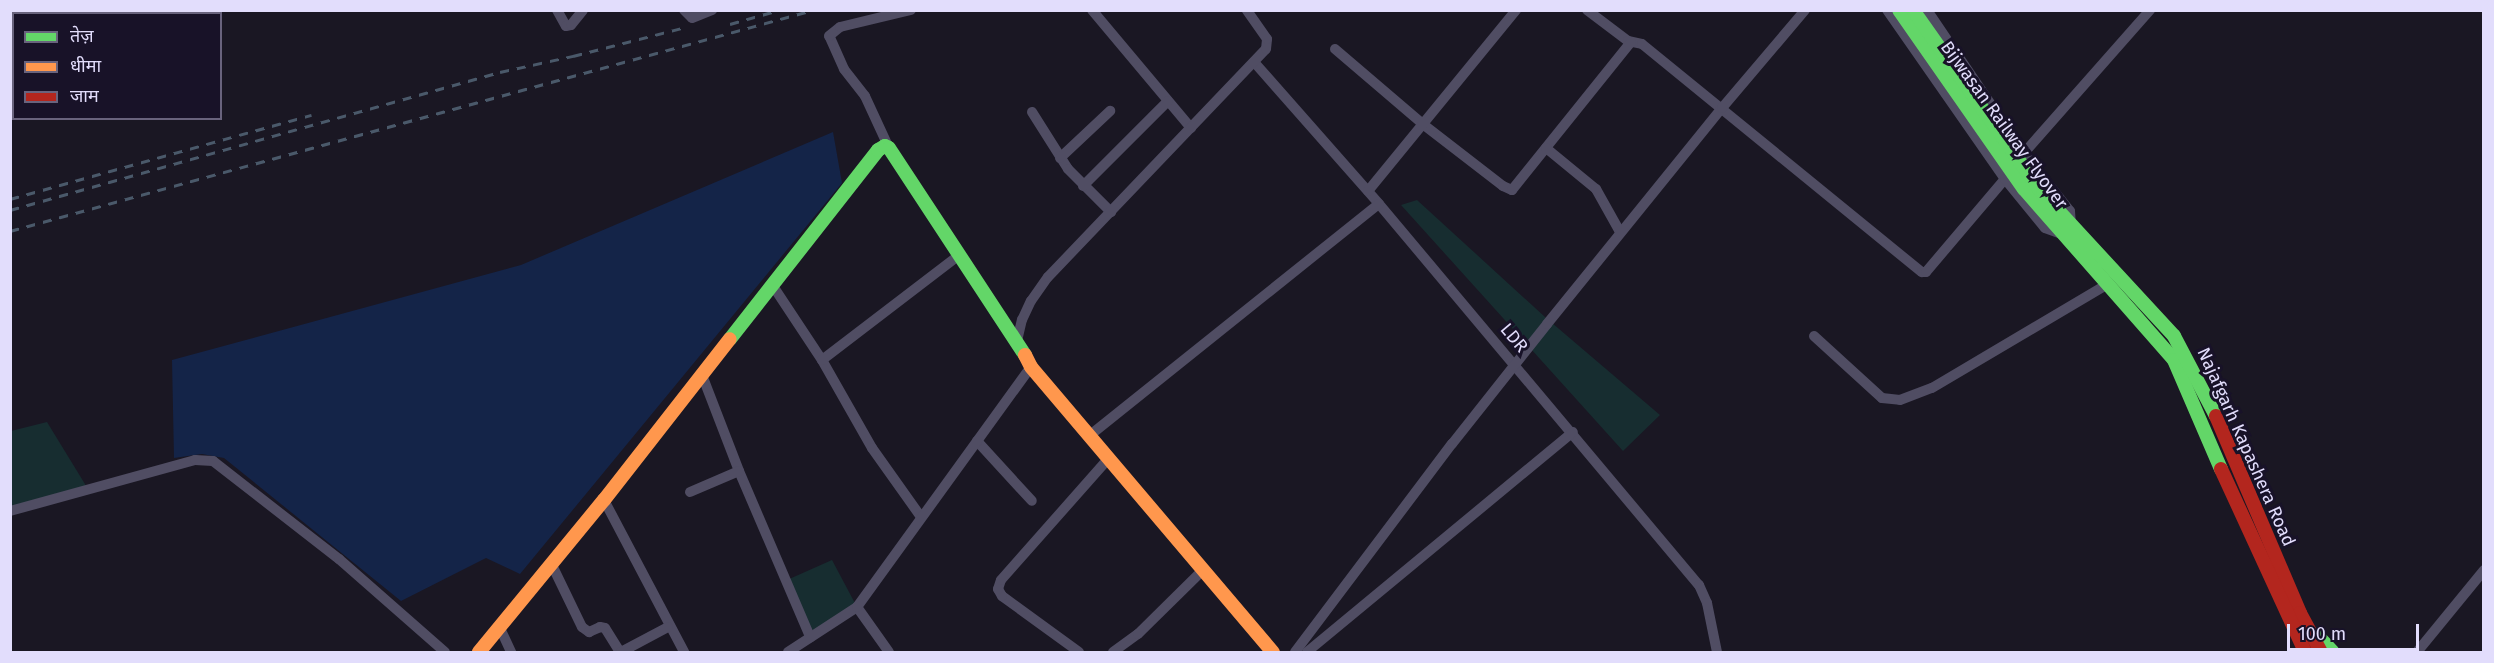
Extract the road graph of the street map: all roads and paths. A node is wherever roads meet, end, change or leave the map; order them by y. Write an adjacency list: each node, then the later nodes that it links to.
1 (557, 10): 2 (street)
2 (583, 10)
3 (684, 10): 4 (street)
4 (712, 10)
5 (911, 10): 25 (street)
6 (1092, 10): 19 (street)
7 (1247, 10): 18 (street)
8 (1516, 10): 23 (street)
9 (1887, 10): 29 (street)
10 (1899, 10): 34 (main road, Bijwasan Railway Flyover)
11 (1913, 10): 34 (main road, Bijwasan Railway Flyover)
12 (1927, 10): 27 (street)
13 (2150, 10): 27 (street)
14 (1589, 11): 16 (street)
15 (1805, 11): 20 (street)
16 (1630, 42): 20 (street); 26 (street)
17 (1335, 49): 23 (street)
18 (1254, 62): 24 (street); 31 (street, LDR)
19 (1168, 101): 24 (street); 30 (street)
20 (1722, 108): 29 (street); 35 (street)
21 (1110, 111): 28 (street)
22 (1032, 112): 28 (street)
23 (1424, 125): 26 (street); 31 (street)
24 (1191, 128): 33 (street)
25 (890, 148): 36 (main road); 38 (main road)
26 (1546, 148): 35 (street)
27 (2025, 153): 34 (street)
28 (1060, 158): 30 (street)
29 (2005, 179): 34 (street)
30 (1083, 186): 33 (street)
31 (1368, 191): 32 (street, LDR)
32 (1379, 204): 43 (street, LDR); 47 (street)
33 (1111, 212): 41 (street)
34 (2067, 226): 37 (main road, Bijwasan Railway Flyover); 39 (main road, Najafgarh Kapashera Road)
35 (1620, 232): 43 (street)
36 (958, 256): 41 (main road); 42 (street)
37 (2108, 284): 39 (main road, Bijwasan Railway Flyover); 40 (street)
38 (773, 286): 42 (street); 45 (main road)
39 (2128, 296): 62 (main road, Najafgarh Kapashera Road); 77 (main road)
40 (1814, 336)
41 (1017, 341): 44 (main road)
42 (822, 360): 55 (street)
43 (1515, 365): 46 (street, LDR); 74 (street)
44 (1031, 367): 47 (main road); 48 (street)
45 (702, 375): 50 (street); 52 (main road)
46 (1573, 432): 75 (street); 76 (street, LDR)
47 (1089, 436): 49 (main road)
48 (977, 441): 53 (street); 55 (street)
49 (1108, 459): 57 (main road); 71 (street)
50 (739, 471): 51 (street); 63 (street)
51 (690, 492)
52 (604, 500): 56 (main road); 61 (street)
53 (1032, 501)
54 (10, 511): 64 (street)
55 (921, 517): 59 (street)
56 (551, 563): 60 (main road); 67 (street)
57 (1203, 570): 72 (street); 73 (main road)
58 (2484, 570): 80 (street)
59 (857, 607): 63 (street); 70 (street)
60 (499, 626): 65 (main road); 66 (street)
61 (668, 627): 67 (street); 68 (street)
62 (2308, 627): 78 (main road, Najafgarh Kapashera Road); 79 (main road)
63 (810, 637): 69 (street)
64 (445, 652)
65 (478, 652)
66 (511, 652)
67 (620, 652)
68 (684, 652)
69 (788, 652)
70 (887, 652)
71 (1079, 652)
72 (1113, 652)
73 (1273, 652)
74 (1295, 652)
75 (1307, 652)
76 (1717, 652)
77 (2305, 652)
78 (2321, 652)
79 (2333, 652)
80 (2416, 652)

